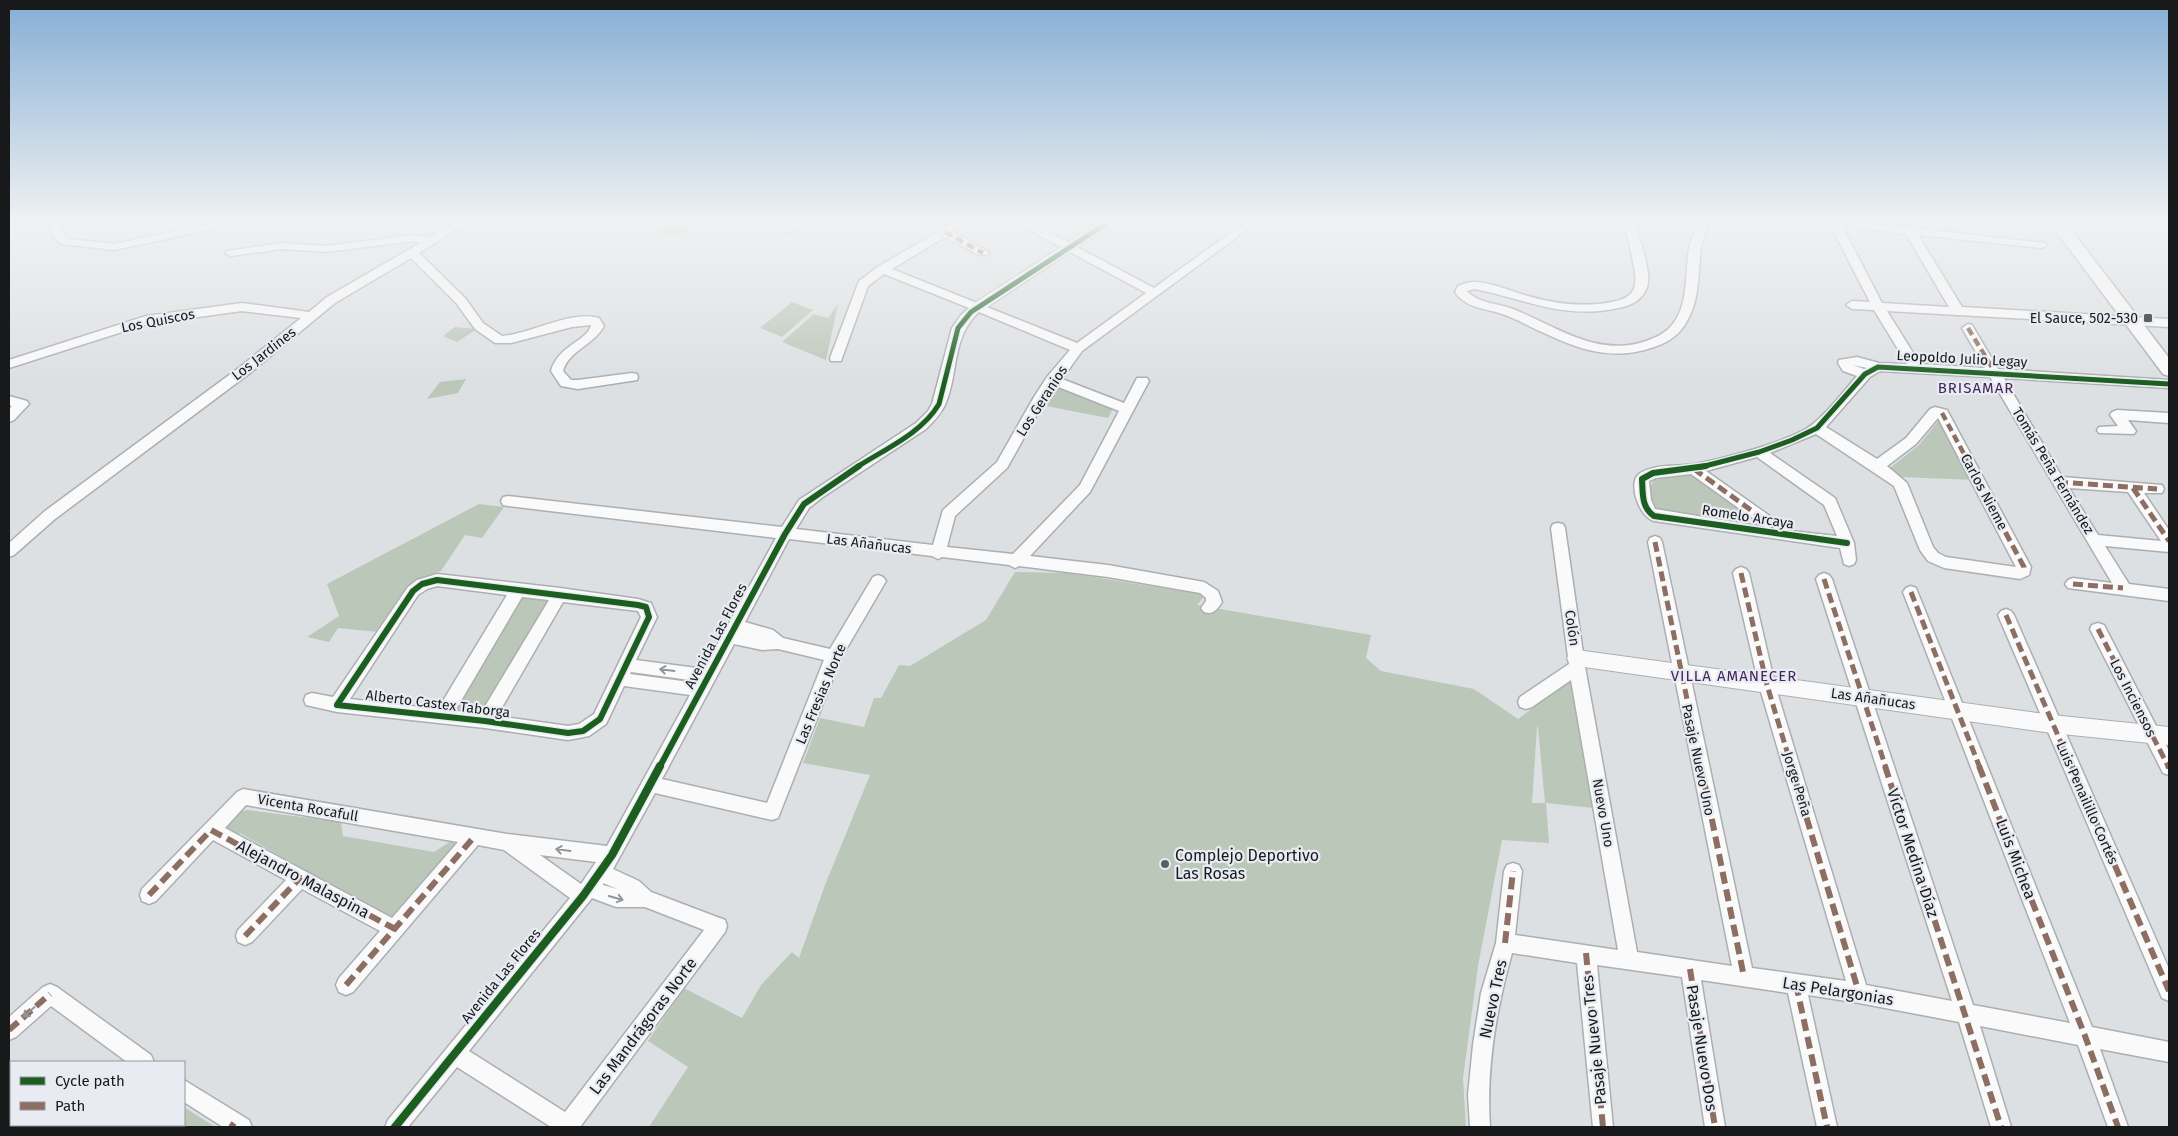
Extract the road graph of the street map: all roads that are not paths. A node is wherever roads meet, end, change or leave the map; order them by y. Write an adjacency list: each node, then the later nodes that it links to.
1 (373, 276): 18 (street, Los Jardines)
2 (436, 276): 30 (street)
3 (874, 276): 23 (street)
4 (901, 276): 16 (street)
5 (1026, 276): 16 (street, Avenida Las Flores)
6 (1123, 276): 13 (street)
7 (1175, 276): 13 (street, Los Geranios)
8 (1640, 276): 9 (street)
9 (1692, 276)
10 (1862, 276): 15 (street)
11 (1937, 276): 17 (street)
12 (2098, 276): 19 (main road)
13 (1152, 292): 22 (street, Los Geranios)
14 (1852, 305): 15 (street)
15 (1878, 306): 17 (street); 26 (street)
16 (978, 307): 22 (street); 49 (street, Avenida Las Flores)
17 (1957, 310): 19 (street)
18 (313, 316): 24 (street, Los Quiscos); 56 (street, Los Jardines)
19 (2131, 320): 20 (street); 27 (main road)
20 (2169, 323)
21 (1968, 328): 29 (street, Tomás Peña Fernández)
22 (1078, 348): 31 (street, Los Geranios)
23 (836, 358)
24 (9, 364)
25 (1878, 367): 26 (street, Leopoldo Julio Legay); 28 (street, Leopoldo Julio Legay); 28 (street, Leopoldo Julio Legay)
26 (1916, 368): 29 (street, Leopoldo Julio Legay)
27 (2169, 370)
28 (1865, 374): 38 (street, Leopoldo Julio Legay)
29 (1996, 374): 33 (street, Leopoldo Julio Legay); 43 (street, Tomás Peña Fernández)
30 (632, 377)
31 (1052, 380): 35 (street); 57 (street, Los Geranios)
32 (1142, 382): 35 (street)
33 (2169, 384)
34 (9, 400): 36 (street)
35 (1127, 409): 59 (street)
36 (9, 417)
37 (2169, 418): 39 (street)
38 (1817, 428): 40 (street, Leopoldo Julio Legay); 41 (street)
39 (2104, 430)
40 (1759, 452): 42 (street, Leopoldo Julio Legay); 54 (street)
41 (1877, 466): 41 (street, Carlos Nieme)
42 (1694, 469): 47 (street, Leopoldo Julio Legay); 50 (street)
43 (2058, 482): 44 (street); 51 (street, Tomás Peña Fernández)
44 (2133, 488): 45 (street); 52 (street)
45 (2157, 489)
46 (508, 502): 49 (street, Las Añañucas)
47 (1647, 512): 50 (street, Romelo Arcaya)
48 (1558, 528): 74 (street, Colón)
49 (785, 534): 57 (street, Las Añañucas); 72 (street, Avenida Las Flores)
50 (1788, 536): 54 (street, Romelo Arcaya)
51 (2094, 540): 55 (street); 64 (street, Tomás Peña Fernández)
52 (2169, 541)
53 (1655, 542): 76 (street, Pasaje Nuevo Uno)
54 (1847, 543): 58 (street)
55 (2169, 547)
56 (9, 551)
57 (938, 553): 59 (street, Las Añañucas)
58 (1849, 560)
59 (1016, 562): 69 (street, Las Añañucas)
60 (1741, 573): 78 (street, Jorge Peña)
61 (1824, 579): 79 (street, Víctor Medina Díaz)
62 (878, 581): 73 (street, Las Fresias Norte)
63 (2073, 584): 64 (street)
64 (2124, 588): 68 (street)
65 (518, 590): 67 (street, Alberto Castex Taborga); 82 (street, Alberto Castex Taborga); 84 (street)
66 (1912, 592): 83 (street, Luis Michea)
67 (560, 594): 75 (street, Alberto Castex Taborga); 85 (street)
68 (2169, 595)
69 (1210, 608)
70 (2006, 615): 86 (street, Luis Penailillo Cortés)
71 (2098, 629): 87 (street, Los Inciensos)
72 (733, 631): 73 (street); 77 (street, Avenida Las Flores)
73 (834, 656): 89 (street, Las Fresias Norte)
74 (1577, 663): 76 (street, Las Añañucas); 81 (street); 103 (street, Nuevo Uno)
75 (623, 672): 77 (street); 85 (street, Alberto Castex Taborga)
76 (1680, 673): 78 (street, Las Añañucas); 105 (street, Pasaje Nuevo Uno)
77 (705, 683): 89 (street, Avenida Las Flores)
78 (1767, 685): 79 (street, Las Añañucas); 109 (street, Jorge Peña)
79 (1862, 698): 83 (street, Las Añañucas); 110 (street, Víctor Medina Díaz)
80 (312, 700): 82 (street, Alberto Castex Taborga)
81 (1526, 702)
82 (337, 705): 84 (street, Alberto Castex Taborga)
83 (1957, 711): 86 (street, Las Añañucas); 112 (street, Luis Michea)
84 (442, 717): 85 (street, Alberto Castex Taborga)
85 (485, 722)
86 (2052, 724): 87 (street, Las Añañucas); 108 (street, Luis Penailillo Cortés)
87 (2161, 735): 88 (street, Los Inciensos)
88 (2169, 768)
89 (650, 784): 93 (street, Avenida Las Flores)
90 (211, 830): 91 (street, Vicenta Rocafull); 95 (street, Alejandro Malaspina); 97 (street, Vicenta Rocafull)
91 (474, 837): 92 (street, Vicenta Rocafull); 99 (street)
92 (507, 842): 93 (street, Vicenta Rocafull, one-way to 92); 96 (street, Vicenta Rocafull)
93 (612, 855): 96 (street, Avenida Las Flores)
94 (1513, 872): 101 (street, Nuevo Tres)
95 (302, 877): 99 (street, Alejandro Malaspina); 100 (street)
96 (590, 885): 98 (street, Vicenta Rocafull); 114 (street, Avenida Las Flores)
97 (150, 895)
98 (718, 926): 114 (street, Las Mandrágoras Norte)
99 (395, 929): 107 (street)
100 (244, 936)
101 (1505, 942): 102 (street, Las Pelargonias); 119 (street, Nuevo Tres)
102 (1586, 953): 103 (street, Las Pelargonias); 120 (street, Pasaje Nuevo Tres)
103 (1628, 959): 104 (street, Las Pelargonias)
104 (1690, 969): 105 (street, Las Pelargonias); 121 (street, Pasaje Nuevo Dos)
105 (1744, 976): 106 (street, Las Pelargonias)
106 (1796, 984): 109 (street, Las Pelargonias); 122 (street)
107 (346, 986)
108 (2169, 991)
109 (1859, 993): 110 (street, Las Pelargonias)
110 (1966, 1013): 112 (street, Las Pelargonias); 123 (street, Víctor Medina Díaz)
111 (9, 1030): 115 (street, one-way to 111)
112 (2085, 1036): 113 (street, Las Pelargonias); 124 (street, Luis Michea)
113 (2169, 1052)
114 (454, 1053): 118 (street, Avenida Las Flores)
115 (143, 1061)
116 (185, 1091): 117 (street)
117 (236, 1126)
118 (395, 1127)
119 (1480, 1127)
120 (1603, 1127)
121 (1715, 1127)
122 (1827, 1127)
123 (2001, 1127)
124 (2118, 1127)

